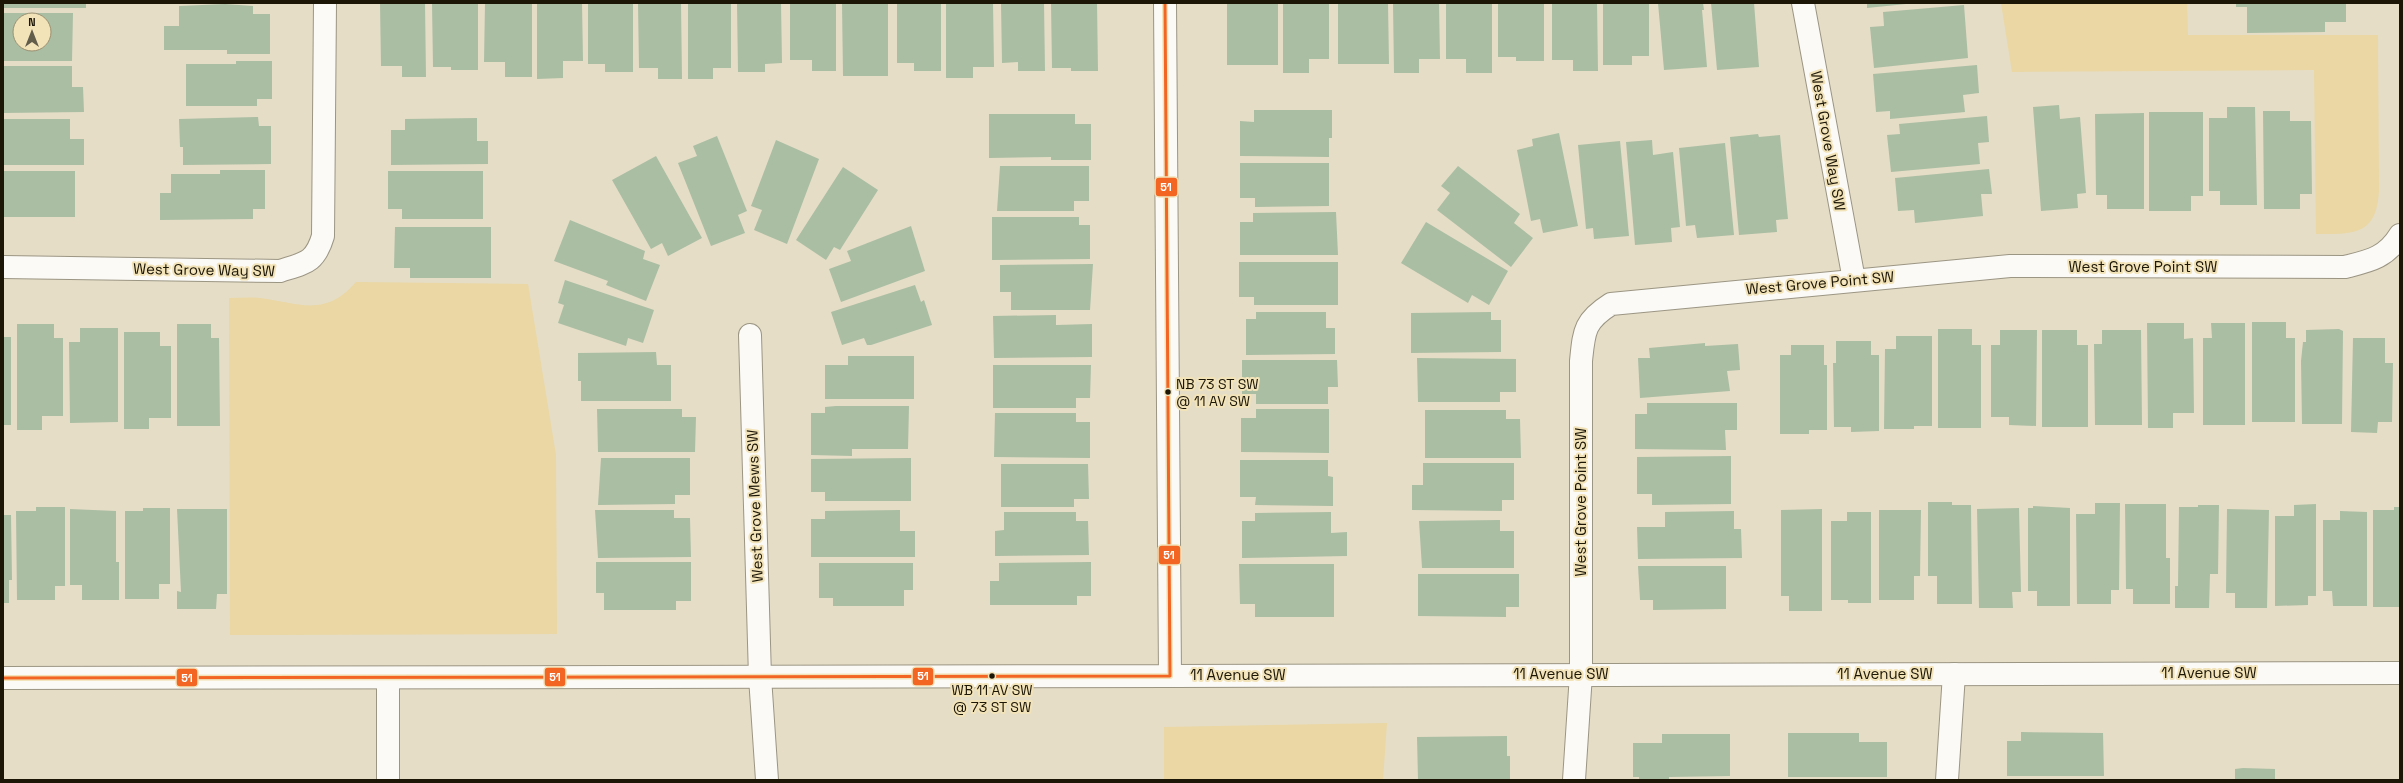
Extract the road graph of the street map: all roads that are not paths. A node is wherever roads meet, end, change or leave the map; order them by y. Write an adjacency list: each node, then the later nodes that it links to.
1 (325, 3): 5 (street, West Grove Way SW)
2 (1165, 3): 11 (street)
3 (1803, 3): 6 (street, West Grove Way SW)
4 (2400, 235): 6 (street, West Grove Point SW)
5 (3, 267)
6 (1854, 280): 9 (street, West Grove Point SW)
7 (750, 335): 12 (street, West Grove Mews SW)
8 (2400, 673): 10 (street, 11 Avenue SW)
9 (1582, 674): 10 (street, 11 Avenue SW); 11 (street, 11 Avenue SW); 17 (street, West Grove Point SW)
10 (1954, 674): 18 (street)
11 (1170, 676): 12 (street, 11 Avenue SW)
12 (760, 677): 14 (street, 11 Avenue SW); 16 (street, West Grove Mews SW)
13 (3, 678): 14 (street, 11 Avenue SW)
14 (388, 678): 15 (street)
15 (388, 780)
16 (767, 780)
17 (1574, 780)
18 (1947, 780)

